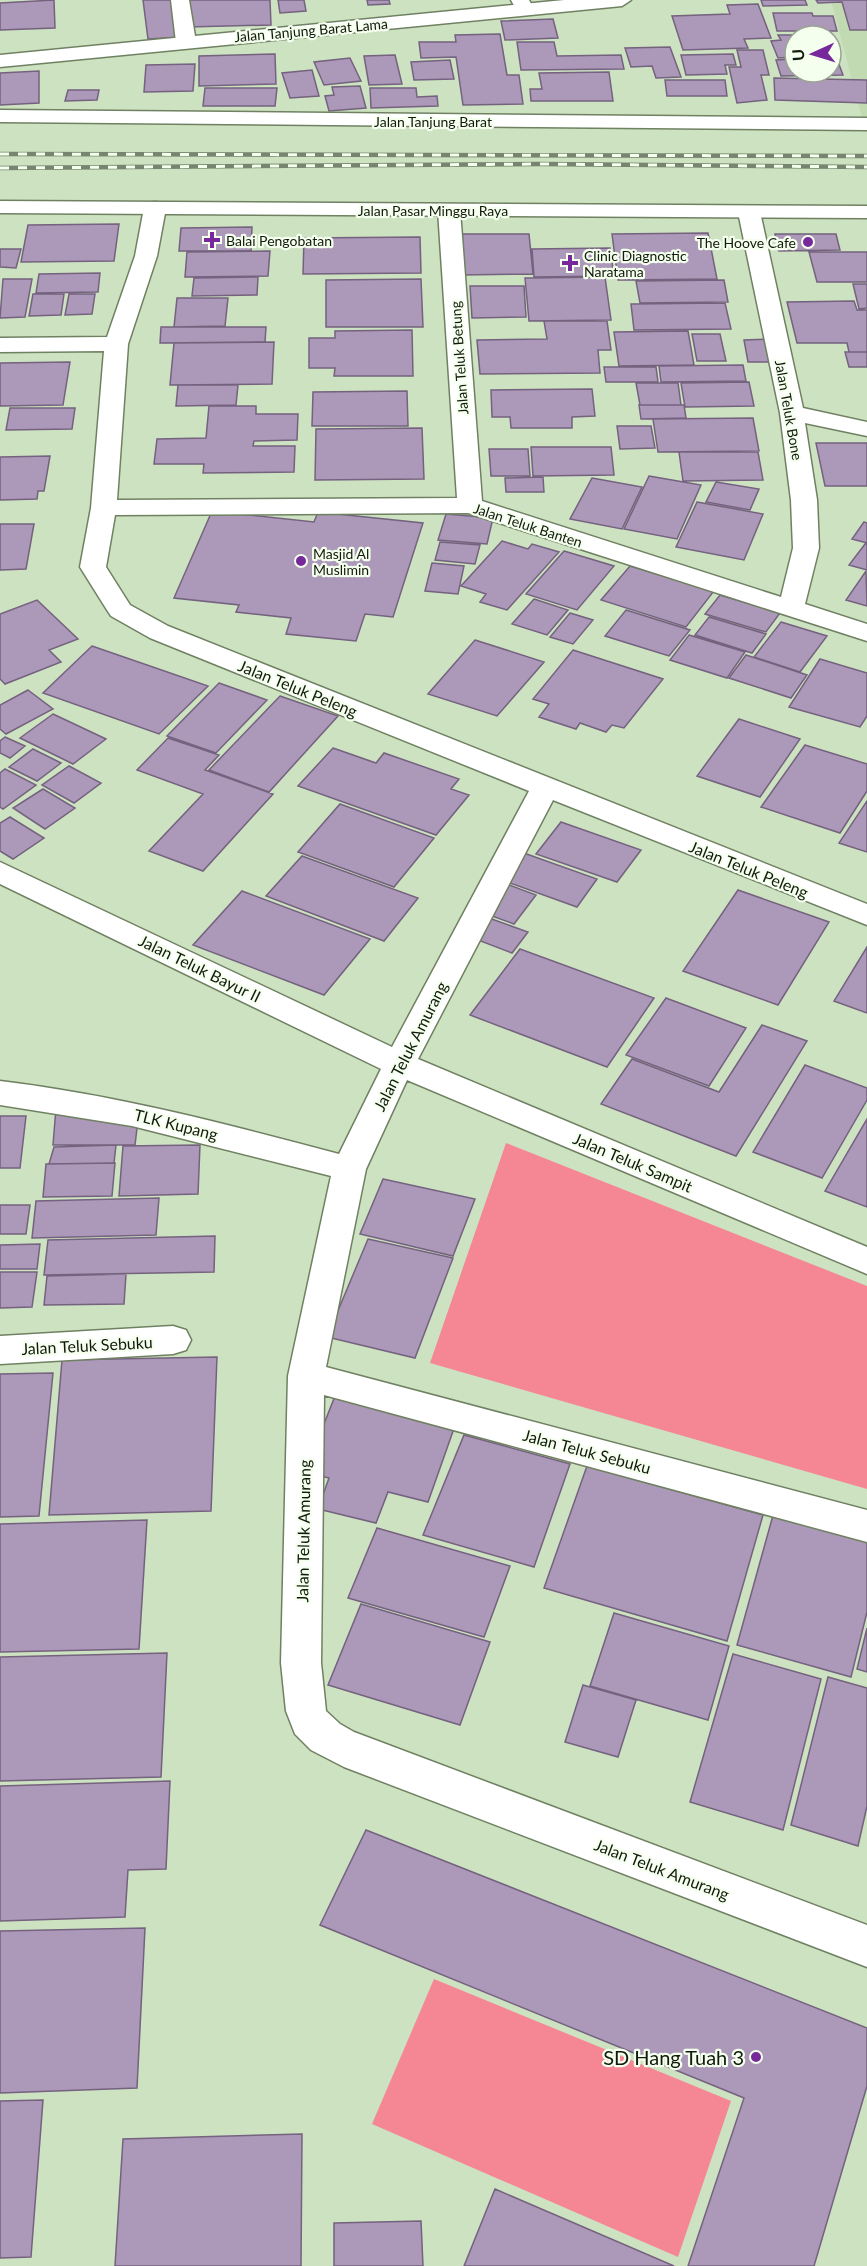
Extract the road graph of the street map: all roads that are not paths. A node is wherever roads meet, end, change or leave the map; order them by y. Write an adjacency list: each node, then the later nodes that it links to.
1 (180, 0): 4 (street)
2 (622, 0): 3 (street, Jalan Tanjung Barat Lama)
3 (523, 5): 4 (street, Jalan Tanjung Barat Lama)
4 (186, 42): 5 (street, Jalan Tanjung Barat Lama)
5 (0, 61)
6 (0, 116): 7 (street, Jalan Tanjung Barat)
7 (867, 124)
8 (0, 132): 9 (street)
9 (867, 134)
10 (0, 202): 11 (street)
11 (867, 204)
12 (0, 207): 13 (street, Jalan Pasar Minggu Raya)
13 (155, 207): 14 (street, Jalan Pasar Minggu Raya); 17 (street, Jalan Teluk Peleng)
14 (449, 210): 15 (street, Jalan Pasar Minggu Raya); 21 (street, Jalan Teluk Betung)
15 (749, 212): 16 (street, Jalan Pasar Minggu Raya); 19 (street, Jalan Teluk Bone)
16 (867, 212)
17 (116, 344): 18 (street); 22 (street, Jalan Teluk Peleng)
18 (0, 345)
19 (792, 413): 20 (street); 23 (street, Jalan Teluk Bone)
20 (867, 429)
21 (470, 506): 22 (street, Jalan Teluk Banten); 23 (street, Jalan Teluk Banten)
22 (104, 508): 25 (street, Jalan Teluk Peleng)
23 (790, 609): 24 (street, Jalan Teluk Banten)
24 (867, 633)
25 (545, 788): 27 (street, Jalan Teluk Peleng); 28 (street, Jalan Teluk Amurang)
26 (0, 872): 28 (street, Jalan Teluk Bayur II)
27 (867, 915)
28 (399, 1064): 30 (street, Jalan Teluk Amurang); 31 (street, Jalan Teluk Sampit)
29 (0, 1093): 30 (street, TLK Kupang)
30 (349, 1169): 34 (street, Jalan Teluk Amurang)
31 (867, 1261)
32 (173, 1340): 33 (street, Jalan Teluk Sebuku)
33 (0, 1350)
34 (306, 1376): 35 (street, Jalan Teluk Sebuku); 36 (street, Jalan Teluk Amurang)
35 (867, 1526)
36 (867, 1946)

